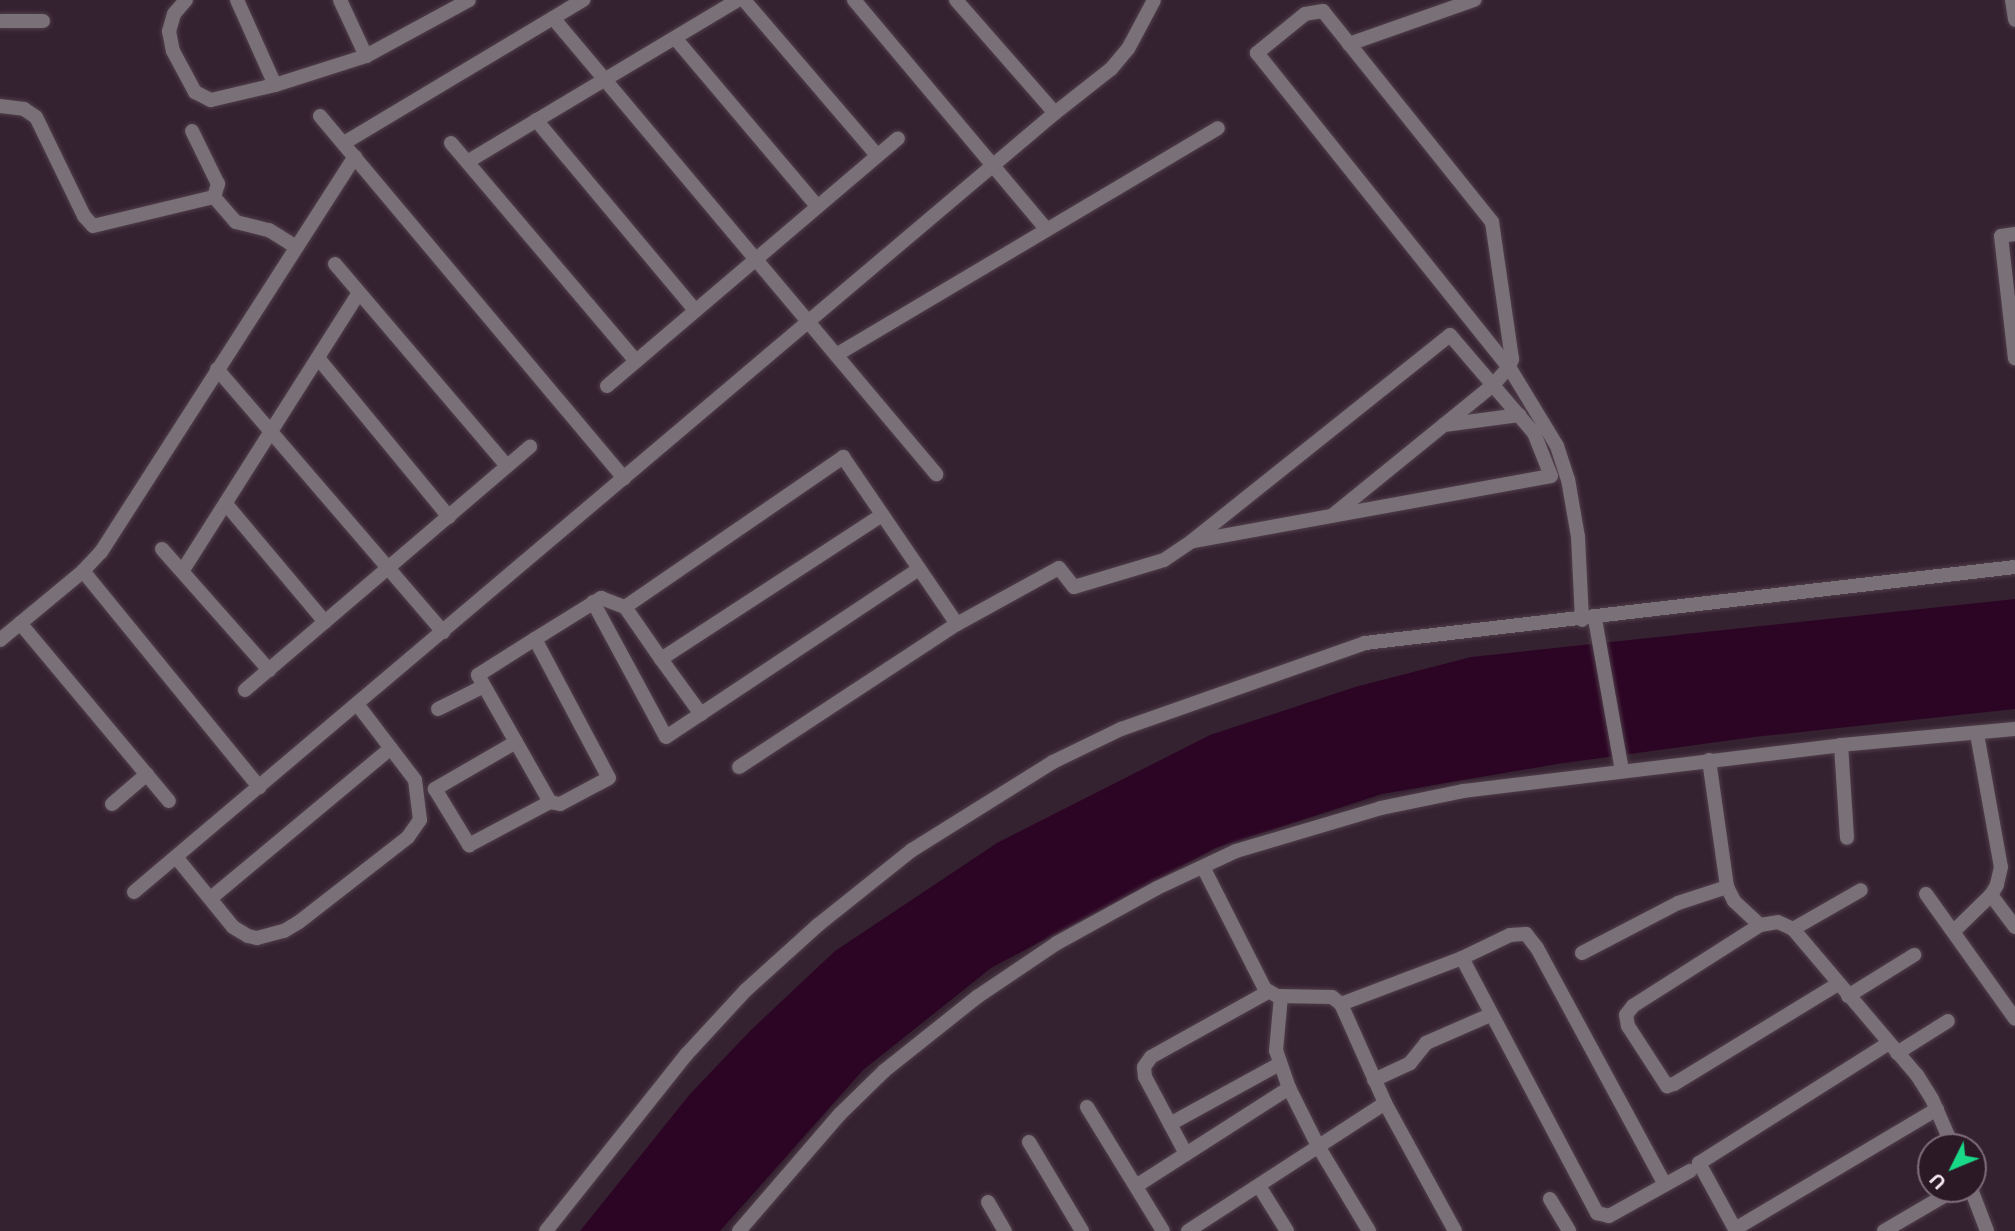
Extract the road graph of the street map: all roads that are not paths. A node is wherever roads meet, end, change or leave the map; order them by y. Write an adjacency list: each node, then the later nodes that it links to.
1 (186, 0): 22 (street)
2 (237, 0): 22 (street)
3 (340, 0): 20 (street)
4 (469, 0): 13 (street)
5 (583, 0): 14 (street)
6 (738, 0): 18 (street)
7 (744, 0): 32 (street)
8 (956, 0): 24 (street)
9 (1154, 0): 24 (street)
10 (1474, 0): 19 (street)
11 (2012, 0): 15 (street)
12 (857, 1): 35 (street)
13 (454, 4): 20 (street)
14 (553, 18): 21 (street); 30 (street)
15 (2015, 20)
16 (0, 21): 17 (street)
17 (44, 21)
18 (675, 38): 21 (street); 37 (street)
19 (1349, 44): 50 (street); 50 (street)
20 (366, 56): 22 (street)
21 (604, 80): 26 (street); 41 (street)
22 (275, 85)
23 (0, 106): 36 (street)
24 (1055, 113): 35 (street)
25 (320, 116): 30 (street)
26 (536, 120): 34 (street); 44 (street)
27 (1217, 128): 38 (street)
28 (192, 131): 36 (street)
29 (898, 138): 32 (street)
30 (344, 143): 33 (street)
31 (451, 143): 34 (street)
32 (877, 155): 37 (street)
33 (355, 156): 40 (street); 60 (street)
34 (467, 162): 49 (street)
35 (993, 167): 38 (street); 45 (street)
36 (214, 197): 40 (street)
37 (817, 206): 41 (street)
38 (1045, 229): 46 (street)
39 (2015, 234): 48 (street)
40 (296, 247): 51 (street)
41 (755, 259): 44 (street); 45 (street)
42 (335, 264): 43 (street)
43 (359, 293): 47 (street); 58 (street)
44 (695, 310): 49 (street)
45 (809, 323): 46 (street); 60 (street)
46 (836, 355): 59 (street)
47 (318, 358): 56 (street); 64 (street)
48 (2015, 358)
49 (636, 361): 52 (street)
50 (1509, 368): 53 (street); 74 (street)
51 (217, 369): 56 (street); 71 (street)
52 (607, 386)
53 (1492, 386): 54 (street); 55 (street); 65 (street)
54 (1519, 415): 55 (street); 63 (street)
55 (1444, 425): 63 (street)
56 (272, 430): 61 (street); 68 (street)
57 (530, 447): 58 (street)
58 (507, 466): 64 (street)
59 (936, 474)
60 (624, 478): 78 (street)
61 (226, 503): 70 (street); 75 (street)
62 (882, 515): 69 (street); 73 (street); 81 (street)
63 (1333, 515): 65 (street)
64 (449, 517): 68 (street)
65 (1192, 541): 77 (street)
66 (162, 549): 70 (street)
67 (2015, 567): 74 (street)
68 (388, 568): 75 (street); 78 (street)
69 (919, 569): 77 (street); 87 (street)
70 (183, 570): 82 (street)
71 (83, 571): 76 (street); 97 (street)
72 (593, 602): 73 (street); 79 (street); 87 (street)
73 (625, 607): 81 (street)
74 (1588, 620): 95 (street); 146 (street)
75 (324, 622): 82 (street)
76 (20, 623): 80 (street); 96 (street)
77 (957, 624): 94 (street)
78 (443, 632): 85 (street)
79 (535, 639): 83 (street); 99 (street)
80 (0, 640)
81 (661, 660): 87 (street)
82 (269, 670): 84 (street)
83 (484, 685): 86 (street); 90 (street)
84 (245, 690)
85 (357, 704): 92 (street); 97 (street)
86 (438, 709)
87 (701, 714)
88 (2015, 729): 89 (street)
89 (1977, 734): 91 (street); 108 (street)
90 (516, 742): 99 (street); 99 (street)
91 (1841, 746): 93 (street); 101 (street)
92 (391, 748): 109 (street); 109 (street)
93 (1709, 760): 95 (street); 104 (street)
94 (739, 767)
95 (1622, 771): 103 (street)
96 (147, 774): 98 (street); 100 (street)
97 (259, 787): 102 (street)
98 (169, 801)
99 (550, 803)
100 (112, 804)
101 (1847, 838)
102 (176, 857): 106 (street); 109 (street)
103 (1203, 867): 118 (street); 147 (street)
104 (1727, 887): 110 (street); 114 (street)
105 (1861, 890): 112 (street)
106 (134, 892)
107 (1926, 894): 113 (street)
108 (1991, 895): 111 (street); 113 (street)
109 (211, 898)
110 (1760, 925): 112 (street); 117 (street)
111 (2015, 927)
112 (1793, 929): 117 (street)
113 (1955, 930): 122 (street)
114 (1582, 953)
115 (1914, 955): 119 (street)
116 (1462, 958): 120 (street); 121 (street); 137 (street)
117 (1838, 984): 119 (street)
118 (1275, 994): 120 (street); 125 (street); 131 (street)
119 (1848, 996): 124 (street)
120 (1341, 1004): 126 (street)
121 (1490, 1015): 126 (street); 137 (street)
122 (2015, 1019)
123 (1948, 1021): 124 (street)
124 (1893, 1048): 130 (street); 145 (street)
125 (1279, 1063): 127 (street); 131 (street)
126 (1374, 1080): 128 (street)
127 (1289, 1088): 134 (street); 135 (street)
128 (1385, 1102): 134 (street); 153 (street)
129 (1087, 1107): 138 (street)
130 (1937, 1109): 132 (street); 145 (street)
131 (1170, 1124): 135 (street)
132 (1947, 1133)
133 (1029, 1142): 149 (street)
134 (1318, 1146): 139 (street); 152 (street)
135 (1186, 1154): 138 (street)
136 (1690, 1171): 137 (street)
137 (1665, 1185)
138 (1136, 1186): 150 (street)
139 (1259, 1186): 144 (street); 151 (street)
140 (1550, 1199): 154 (street)
141 (988, 1202): 148 (street)
142 (1932, 1203): 155 (street)
143 (1976, 1203): 156 (street)
144 (1198, 1228)
145 (1733, 1230)
146 (546, 1231)
147 (739, 1231)
148 (1005, 1231)
149 (1082, 1231)
150 (1163, 1231)
151 (1287, 1231)
152 (1369, 1231)
153 (1455, 1231)
154 (1569, 1231)
155 (1884, 1231)
156 (1987, 1231)

